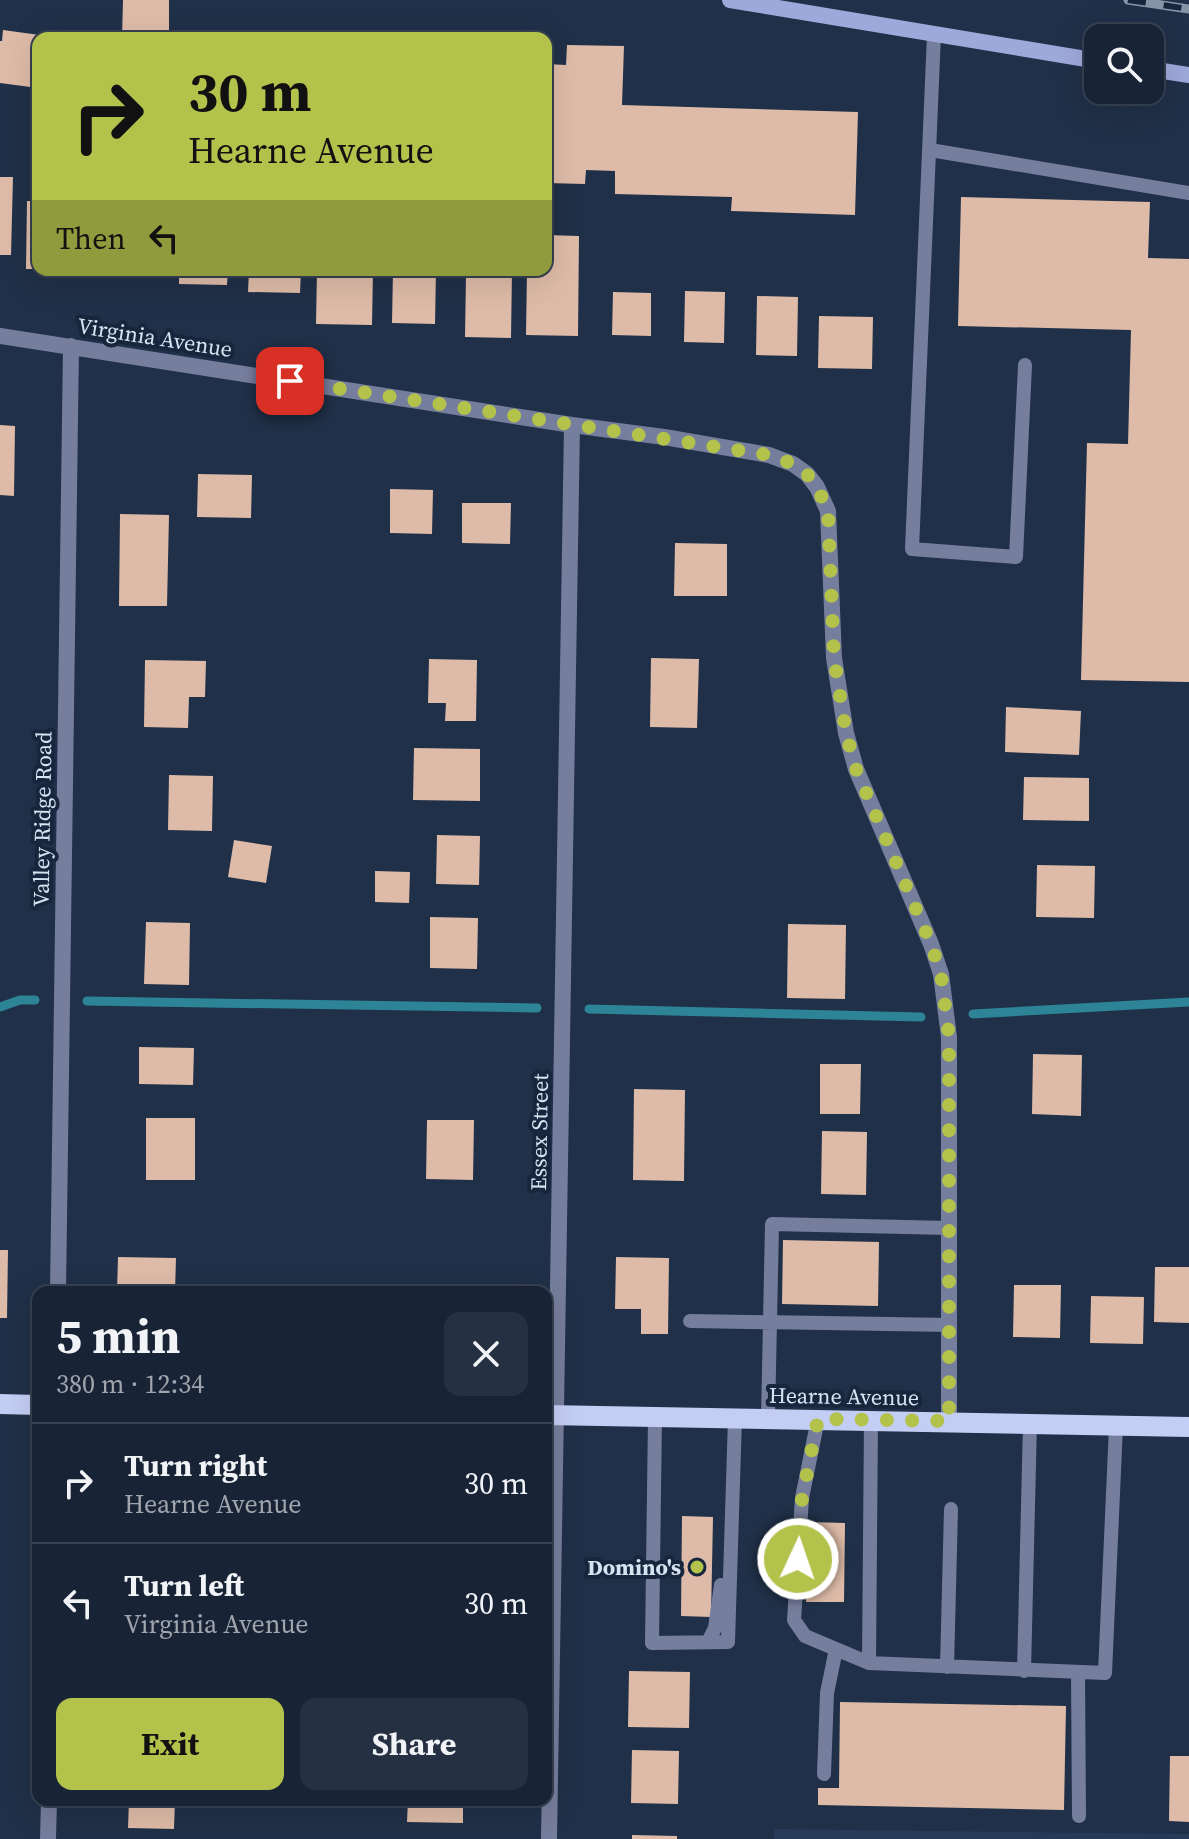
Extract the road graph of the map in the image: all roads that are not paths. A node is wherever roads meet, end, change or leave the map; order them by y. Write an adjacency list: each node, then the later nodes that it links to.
1 (730, 0): 2 (main road)
2 (934, 35): 3 (main road); 6 (lane)
3 (1084, 59)
4 (1164, 71): 5 (main road)
5 (1189, 75)
6 (930, 150): 7 (lane); 10 (lane)
7 (1189, 193)
8 (0, 336): 9 (street, Virginia Avenue)
9 (71, 346): 11 (street, Virginia Avenue); 13 (street, Valley Ridge Road)
10 (1025, 365)
11 (572, 425): 12 (street, Virginia Avenue); 17 (street, Essex Street)
12 (949, 1228): 15 (lane); 16 (street, Virginia Avenue)
13 (58, 1286)
14 (690, 1321): 15 (lane)
15 (770, 1322): 16 (lane); 23 (lane)
16 (950, 1325): 26 (street, Virginia Avenue)
17 (552, 1369)
18 (0, 1404): 19 (main road)
19 (32, 1405)
20 (552, 1416): 21 (main road, Hearne Avenue)
21 (655, 1417): 22 (main road, Hearne Avenue); 22 (lane)
22 (735, 1418): 23 (main road, Hearne Avenue)
23 (768, 1418): 24 (main road, Hearne Avenue)
24 (818, 1419): 25 (main road, Hearne Avenue); 31 (lane)
25 (871, 1420): 26 (main road, Hearne Avenue); 32 (lane)
26 (949, 1421): 27 (main road, Hearne Avenue)
27 (1030, 1423): 28 (main road, Hearne Avenue); 34 (lane)
28 (1116, 1426): 29 (main road, Hearne Avenue); 35 (lane)
29 (1189, 1427)
30 (951, 1509): 33 (lane)
31 (836, 1649): 32 (lane); 36 (lane)
32 (869, 1663): 33 (lane)
33 (947, 1667): 34 (lane)
34 (1024, 1671): 35 (lane)
35 (1078, 1672): 39 (lane)
36 (824, 1774)
37 (49, 1806): 40 (street)
38 (549, 1806): 41 (street, Essex Street)
39 (1079, 1816)
40 (48, 1839)
41 (549, 1839)

